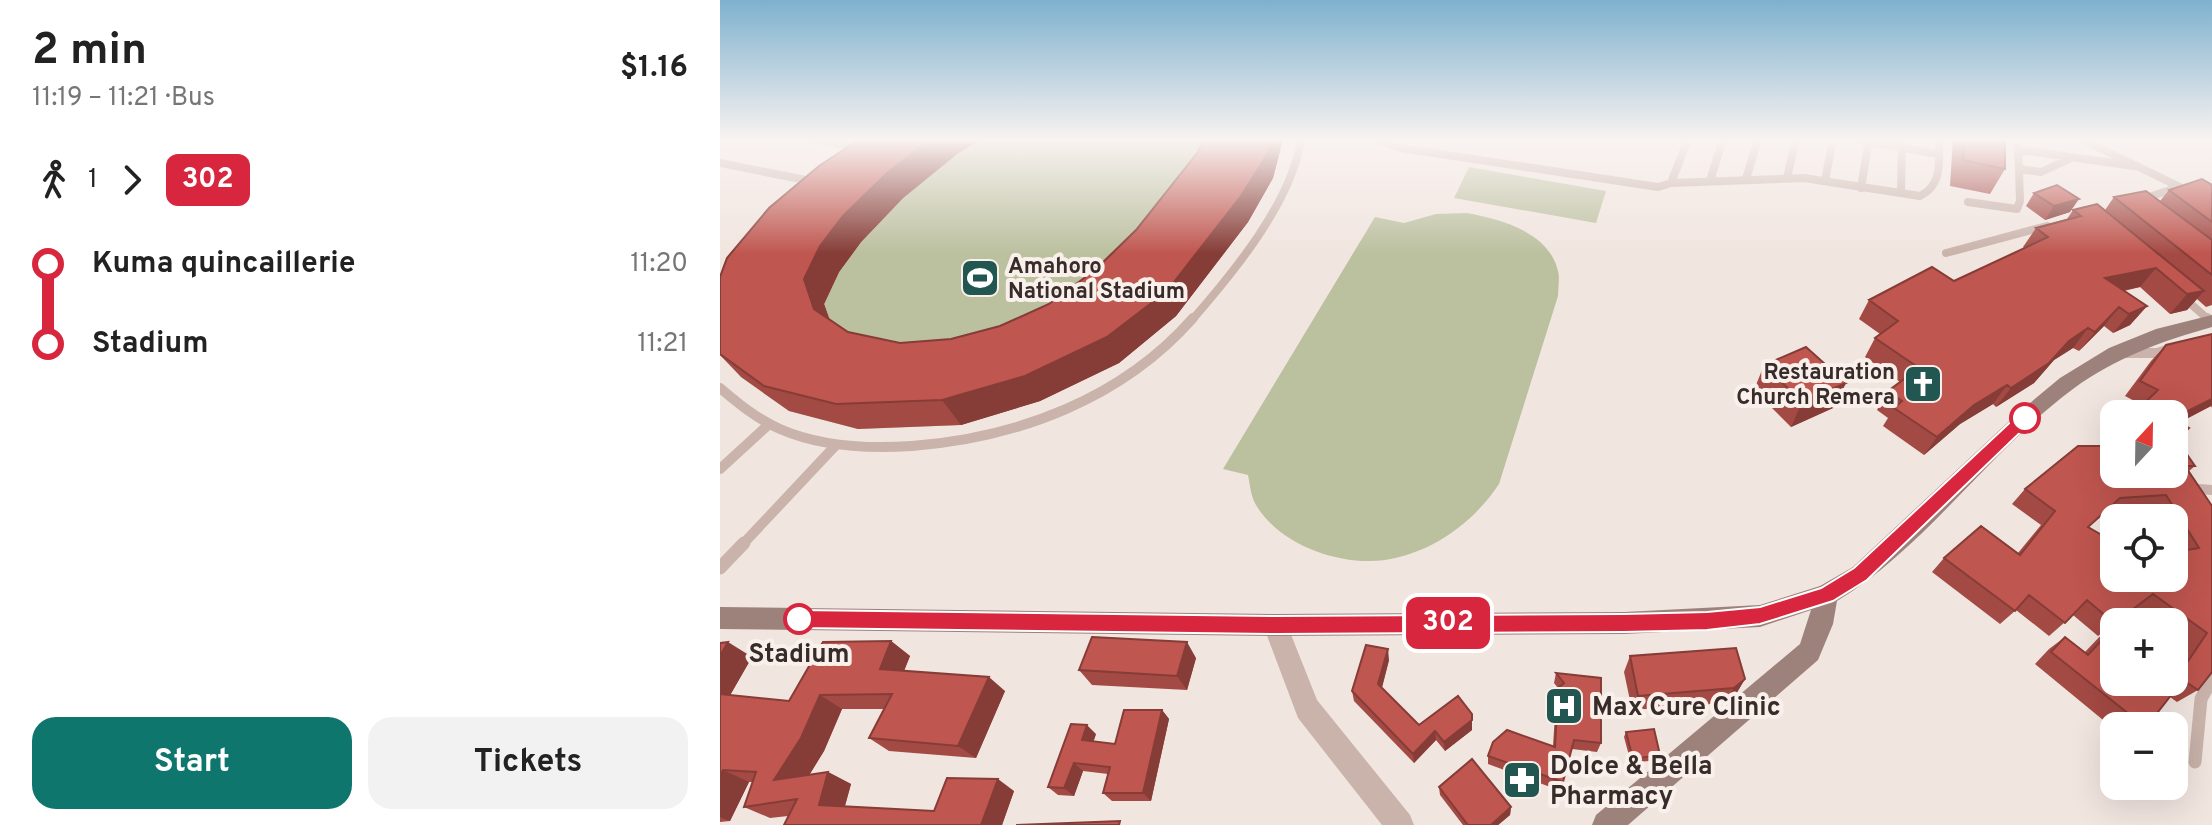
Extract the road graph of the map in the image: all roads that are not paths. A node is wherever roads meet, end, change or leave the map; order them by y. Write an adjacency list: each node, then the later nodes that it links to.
1 (793, 178): 20 (lane)
2 (1287, 178): 32 (lane)
3 (1587, 178): 16 (lane)
4 (1673, 178): 16 (lane)
5 (1711, 178): 14 (lane)
6 (1787, 178): 13 (lane); 15 (lane)
7 (1826, 178): 15 (lane)
8 (1863, 178): 18 (lane)
9 (1901, 178): 21 (lane)
10 (1937, 178): 21 (lane)
11 (2019, 178): 22 (lane)
12 (2159, 178): 17 (lane)
13 (1746, 179): 14 (lane)
14 (1710, 181): 16 (lane)
15 (1825, 181): 18 (lane)
16 (1671, 183)
17 (2179, 187): 19 (lane); 23 (lane)
18 (1861, 188): 21 (lane)
19 (2190, 192)
20 (815, 193)
21 (1901, 193)
22 (1968, 202)
23 (2142, 212)
24 (2056, 223): 25 (lane)
25 (1946, 253)
26 (2176, 292): 27 (lane)
27 (2211, 321): 29 (main road)
28 (2188, 345): 29 (lane)
29 (2116, 353): 37 (main road)
30 (720, 388): 31 (lane)
31 (767, 426): 32 (lane); 33 (lane)
32 (836, 445): 36 (lane)
33 (720, 469)
34 (2199, 489): 35 (lane)
35 (2212, 490)
36 (720, 568)
37 (1826, 595): 39 (main road); 43 (main road)
38 (720, 618): 39 (main road)
39 (1275, 625): 42 (street)
40 (2212, 679): 41 (lane)
41 (2195, 762)
42 (1400, 825)
43 (1606, 825)

